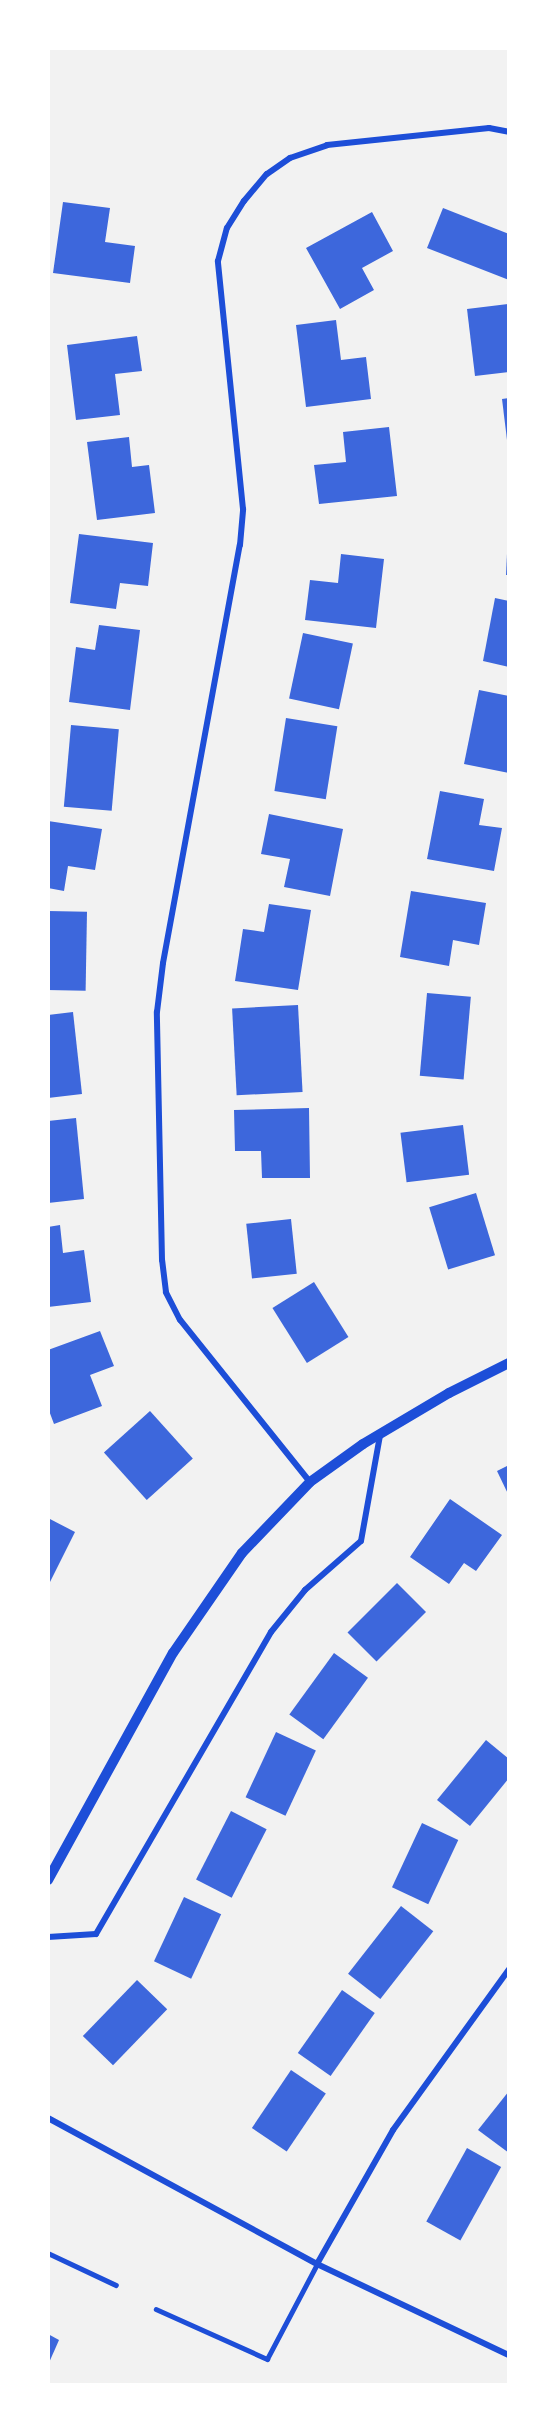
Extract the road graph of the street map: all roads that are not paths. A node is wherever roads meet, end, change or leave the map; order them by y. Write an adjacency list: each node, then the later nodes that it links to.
1 (509, 132): 4 (street)
2 (509, 1363): 3 (street)
3 (380, 1434): 4 (street); 6 (street)
4 (310, 1482): 5 (street)
5 (48, 1880)
6 (48, 1937)
7 (509, 1970): 10 (street)
8 (48, 2118): 10 (street)
9 (48, 2253): 11 (lane)
10 (317, 2264): 12 (lane); 13 (street)
11 (116, 2285)
12 (156, 2309)
13 (509, 2355)

